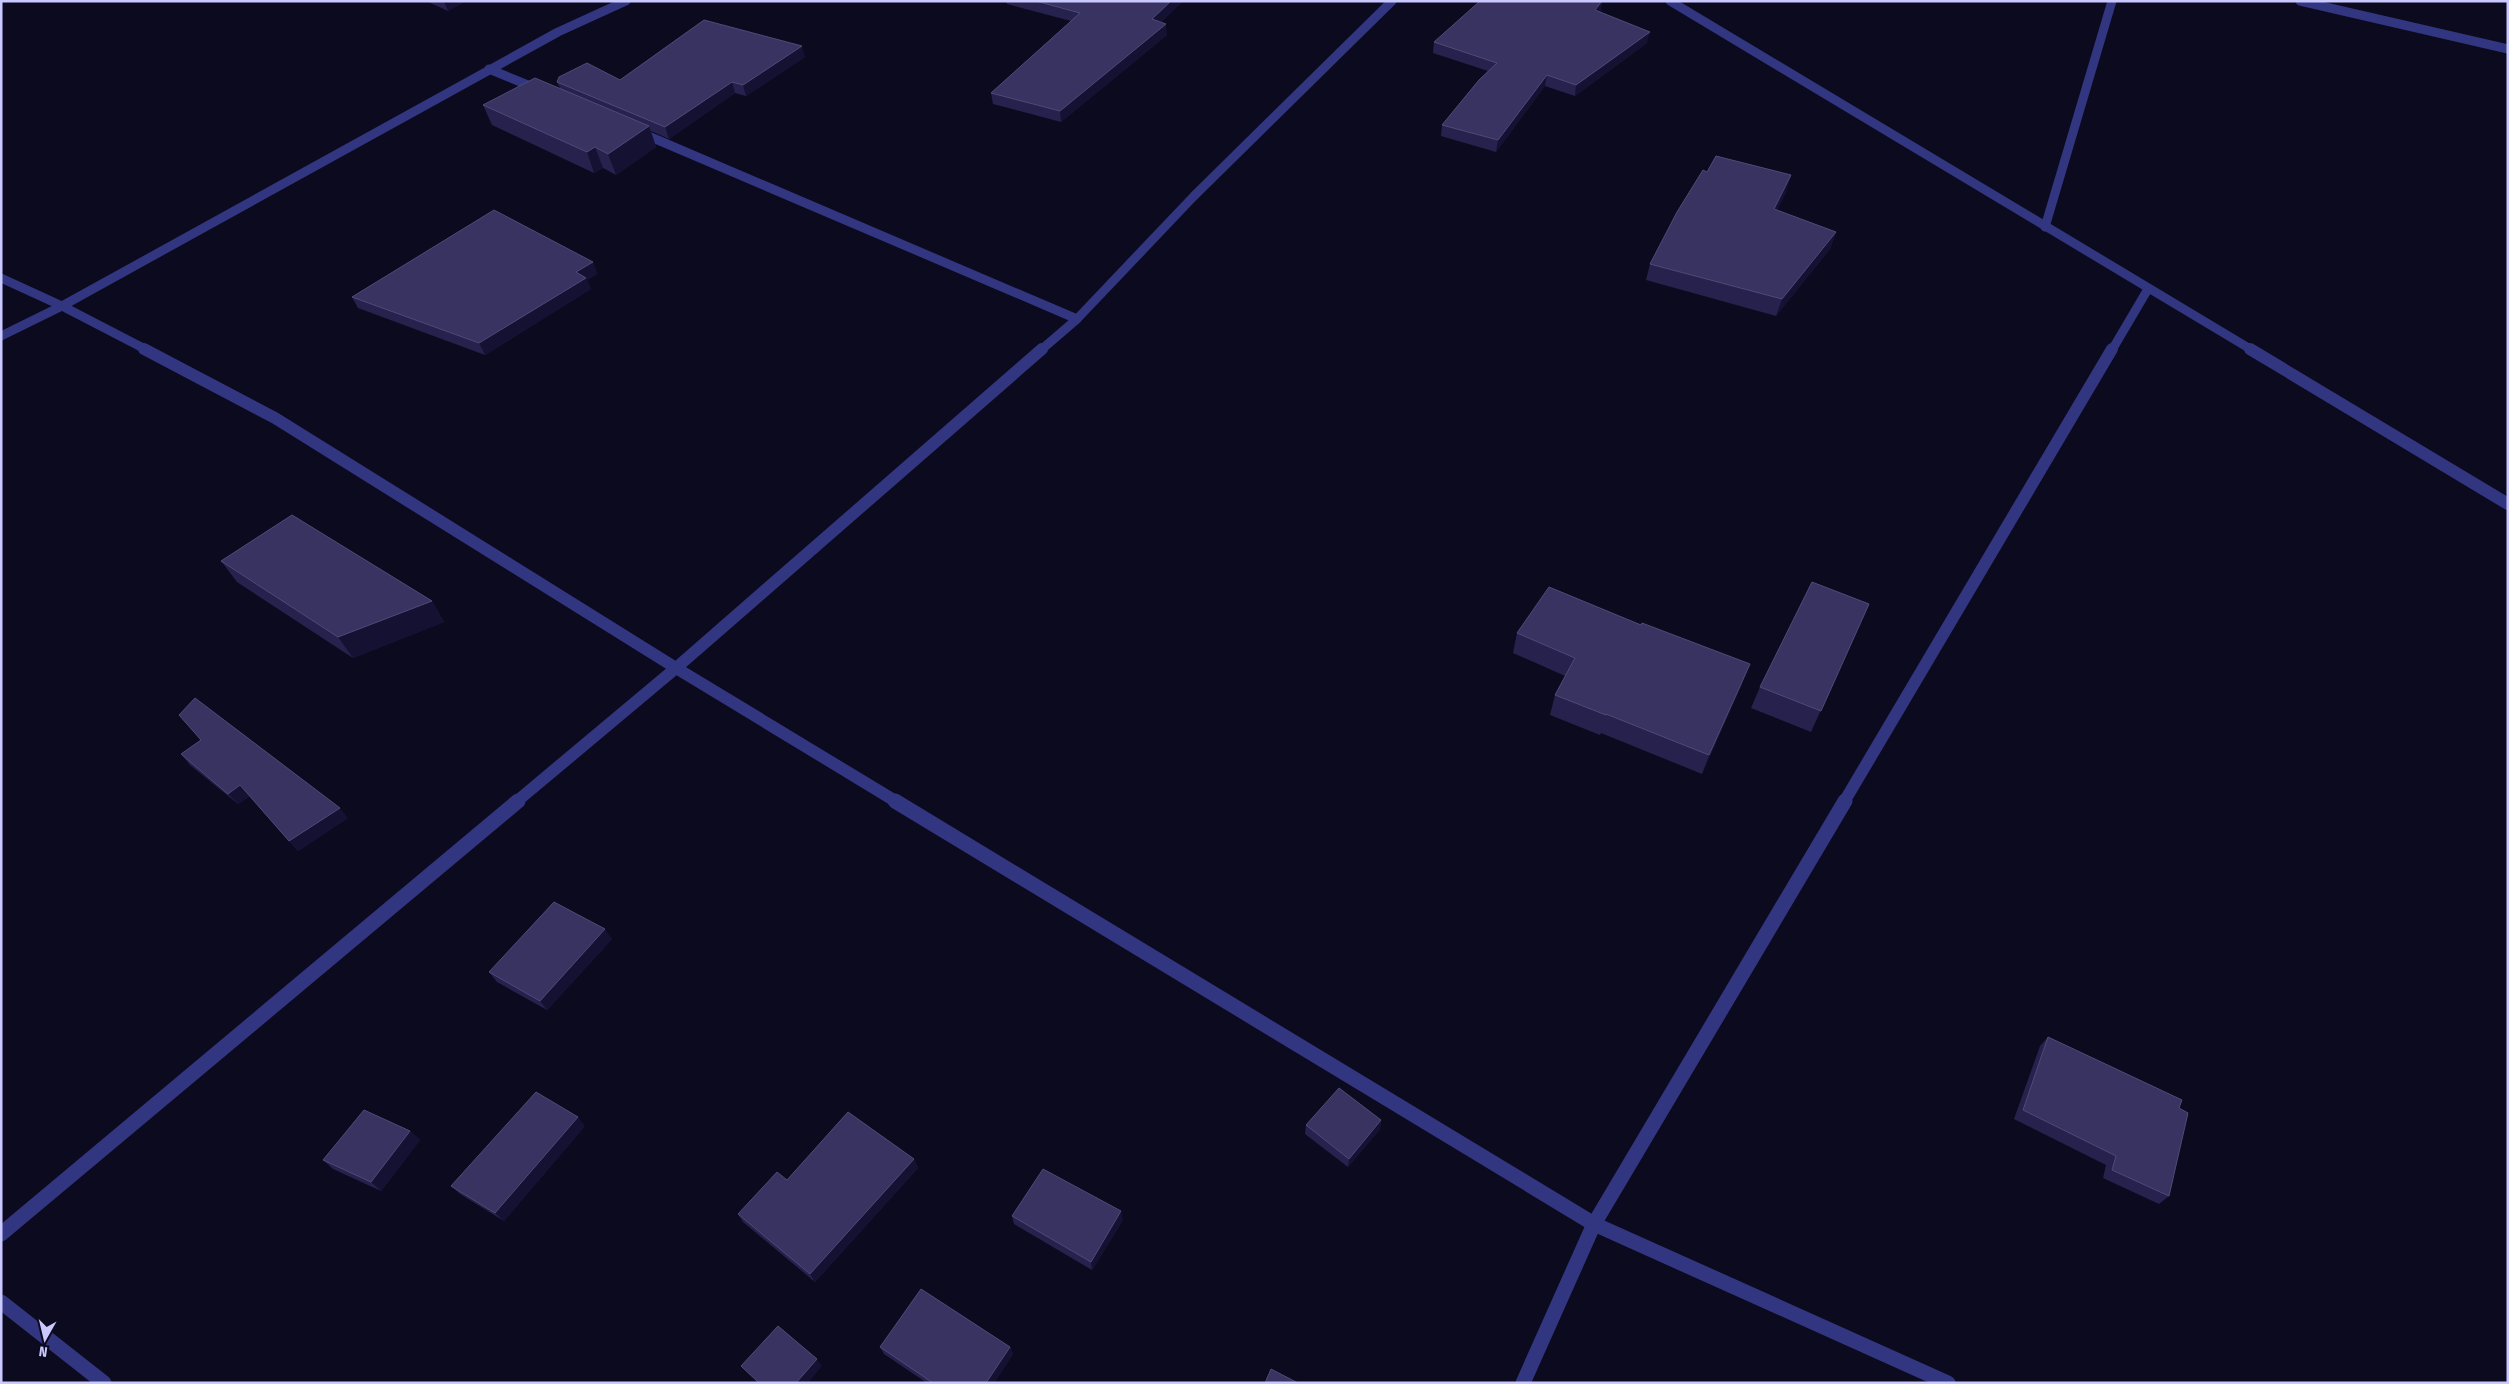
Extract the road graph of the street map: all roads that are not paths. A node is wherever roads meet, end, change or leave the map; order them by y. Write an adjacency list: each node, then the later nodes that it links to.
1 (626, 1): 7 (street)
2 (1392, 1): 14 (street)
3 (1670, 1): 10 (street)
4 (2112, 1): 10 (street)
5 (2300, 1): 6 (street)
6 (2508, 49)
7 (489, 69): 8 (street); 13 (street)
8 (554, 96)
9 (627, 128): 14 (street)
10 (2045, 227): 12 (street)
11 (1, 278): 13 (street)
12 (2148, 289): 16 (street); 18 (street)
13 (62, 306): 15 (street); 17 (street)
14 (1077, 319): 17 (street)
15 (1, 336)
16 (2508, 504)
17 (676, 668): 18 (street); 19 (street)
18 (1594, 1224): 22 (street); 23 (street)
19 (1, 1234)
20 (1, 1302): 21 (street)
21 (104, 1383)
22 (1523, 1383)
23 (1948, 1383)

